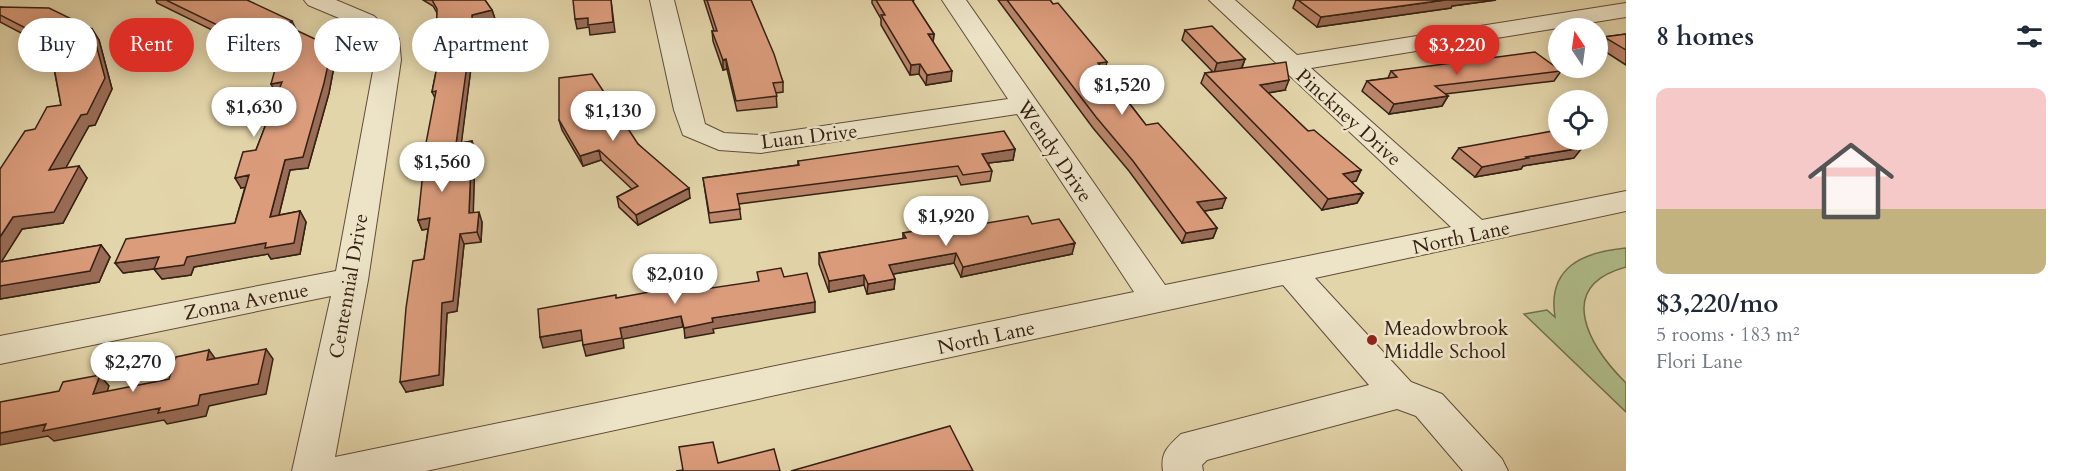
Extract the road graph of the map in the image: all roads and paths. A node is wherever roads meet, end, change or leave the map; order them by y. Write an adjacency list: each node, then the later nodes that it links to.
1 (316, 0): 11 (street, Centennial Drive)
2 (662, 0): 7 (street, Luan Drive)
3 (954, 0): 7 (street, Wendy Drive)
4 (1221, 0): 6 (street, Pinckney Drive)
5 (1626, 10): 6 (street)
6 (1290, 64): 9 (street, Pinckney Drive)
7 (1024, 105): 12 (street, Wendy Drive)
8 (1626, 201): 9 (street, North Lane)
9 (1478, 234): 10 (street, North Lane)
10 (1291, 273): 12 (street, North Lane); 14 (street)
11 (351, 280): 13 (street, Zonna Avenue); 15 (street, Centennial Drive)
12 (1158, 301): 16 (street, North Lane)
13 (0, 350)
14 (1398, 393): 17 (street); 18 (street)
15 (312, 471)
16 (345, 471)
17 (1183, 471)
18 (1488, 471)

